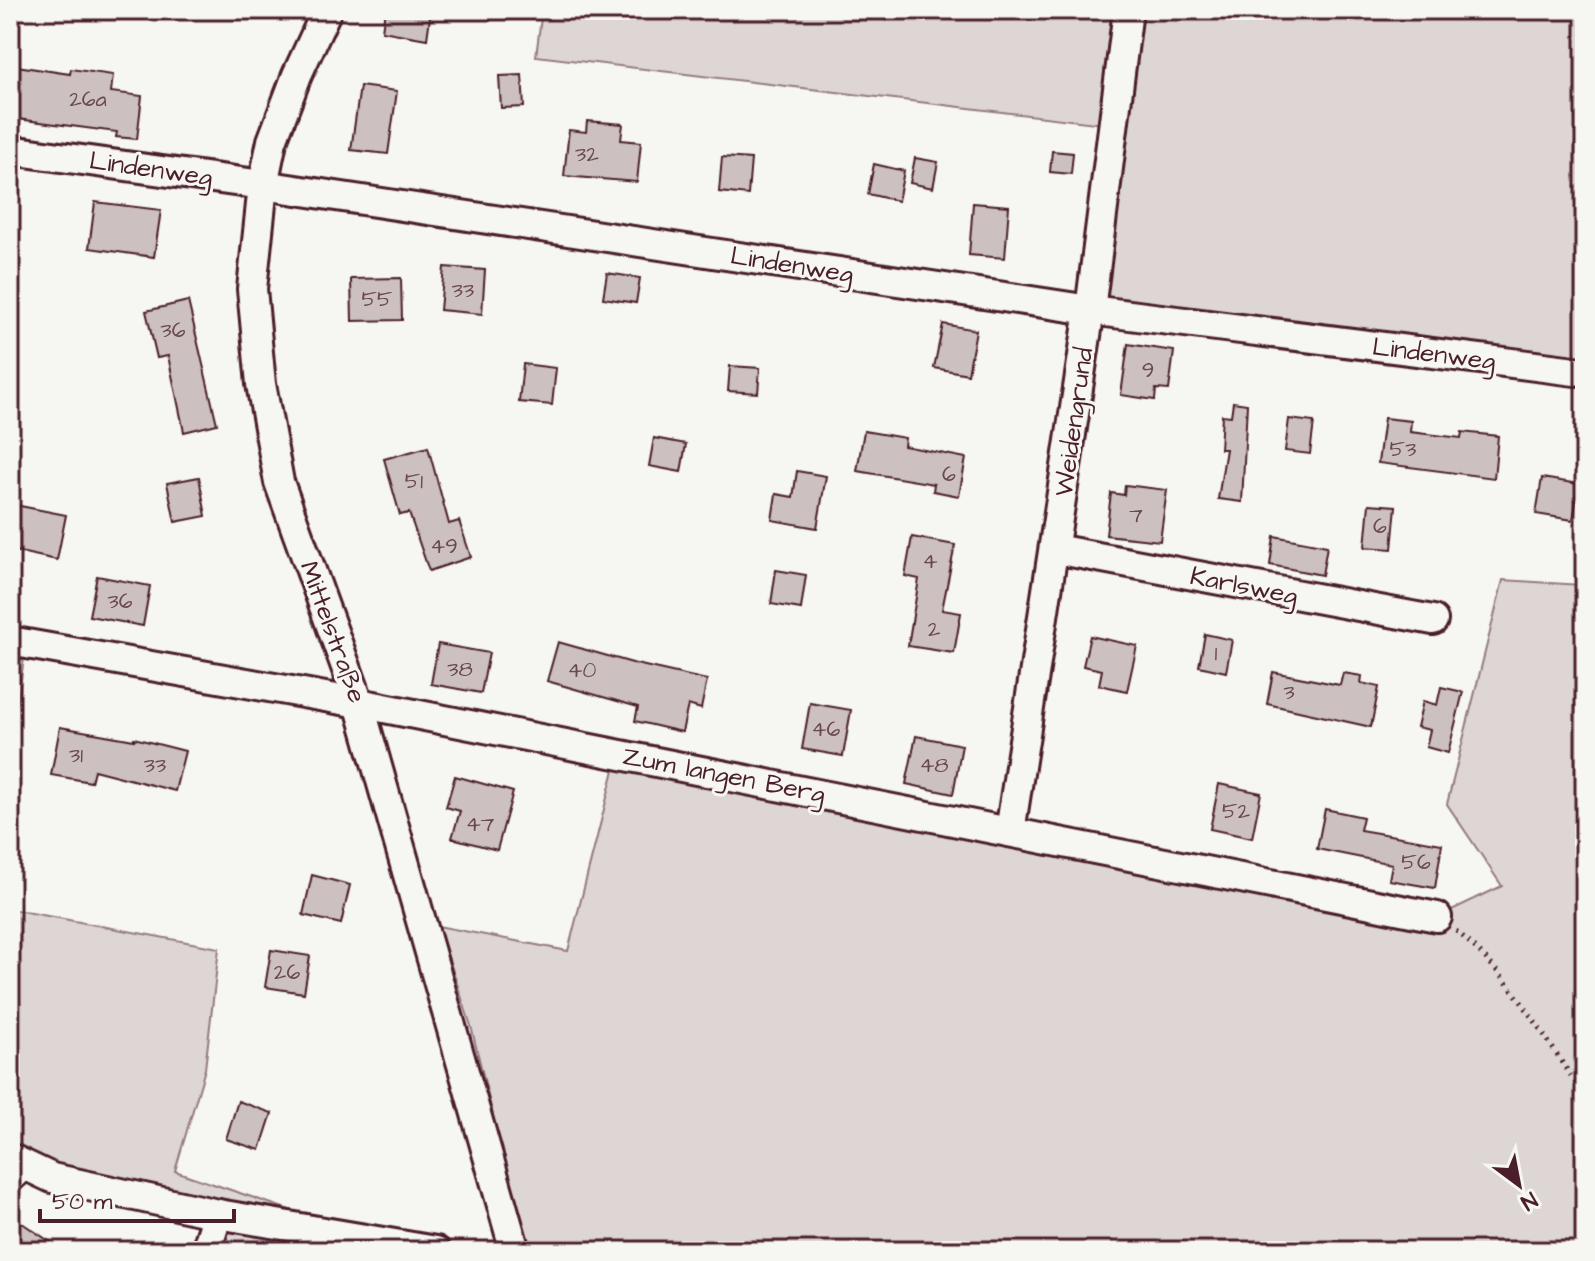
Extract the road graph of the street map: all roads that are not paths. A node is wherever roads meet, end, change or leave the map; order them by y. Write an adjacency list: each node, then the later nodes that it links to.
1 (327, 10): 4 (street, Mittelstraße)
2 (1128, 10): 5 (street, Weidengrund)
3 (10, 150): 4 (street, Lindenweg)
4 (263, 185): 5 (street, Lindenweg); 10 (street, Mittelstraße)
5 (1090, 310): 6 (street, Lindenweg); 7 (street, Weidengrund)
6 (1575, 371)
7 (1055, 549): 8 (street, Karlsweg); 11 (street, Weidengrund)
8 (1433, 620)
9 (10, 641): 10 (street, Zum langen Berg)
10 (359, 703): 11 (street, Zum langen Berg); 17 (street, Mittelstraße)
11 (1010, 832): 12 (street, Zum langen Berg)
12 (1437, 917)
13 (17, 1171): 14 (street)
14 (218, 1214): 15 (street); 16 (street)
15 (206, 1251)
16 (436, 1251)
17 (515, 1251)

